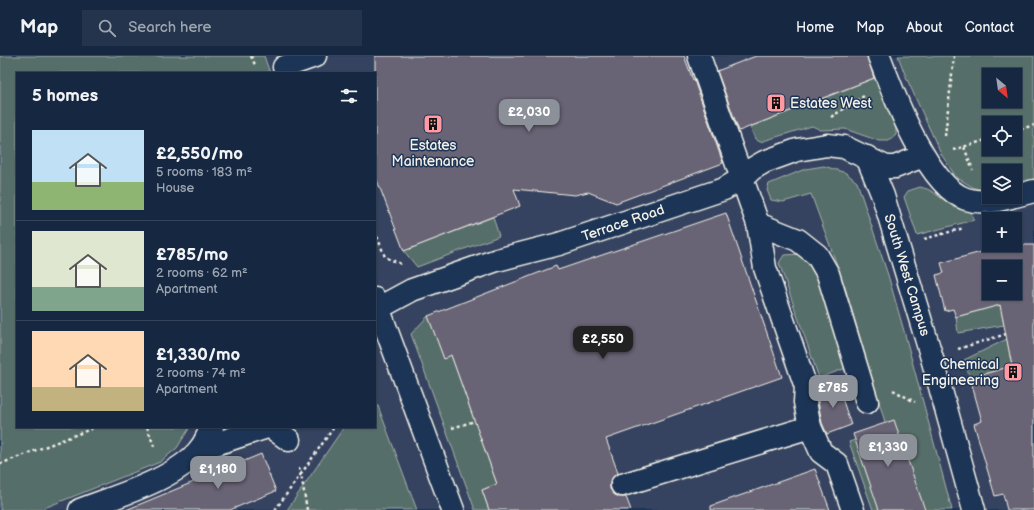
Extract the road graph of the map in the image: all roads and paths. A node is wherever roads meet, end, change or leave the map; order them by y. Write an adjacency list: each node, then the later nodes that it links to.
1 (251, 56): 7 (path)
2 (314, 56): 6 (lane)
3 (700, 56): 14 (lane)
4 (879, 56): 11 (lane)
5 (954, 56): 11 (path)
6 (284, 66)
7 (258, 72)
8 (1034, 125): 9 (path)
9 (1022, 128)
10 (982, 141): 11 (path)
11 (932, 155): 12 (lane, Terrace Road); 13 (lane); 13 (path)
12 (867, 157): 14 (lane, Terrace Road); 43 (lane, South West Campus)
13 (936, 176): 17 (lane)
14 (741, 179): 18 (lane); 21 (lane, Terrace Road)
15 (1034, 191): 16 (lane)
16 (1022, 194)
17 (982, 202)
18 (758, 224): 22 (lane); 25 (lane)
19 (966, 228): 20 (path)
20 (922, 239)
21 (376, 306): 41 (lane)
22 (858, 370): 23 (lane); 24 (path)
23 (867, 402)
24 (918, 404)
25 (810, 427): 37 (lane); 42 (lane)
26 (93, 428): 35 (path)
27 (147, 428): 34 (path)
28 (211, 428): 33 (lane)
29 (264, 428): 33 (lane)
30 (272, 428): 32 (lane)
31 (333, 428): 36 (path)
32 (289, 440): 36 (path)
33 (200, 449): 38 (lane)
34 (158, 455)
35 (0, 464)
36 (301, 474): 39 (path); 40 (path)
37 (622, 485)
38 (80, 510)
39 (275, 510)
40 (307, 510)
41 (452, 510)
42 (852, 510)
43 (974, 510)

